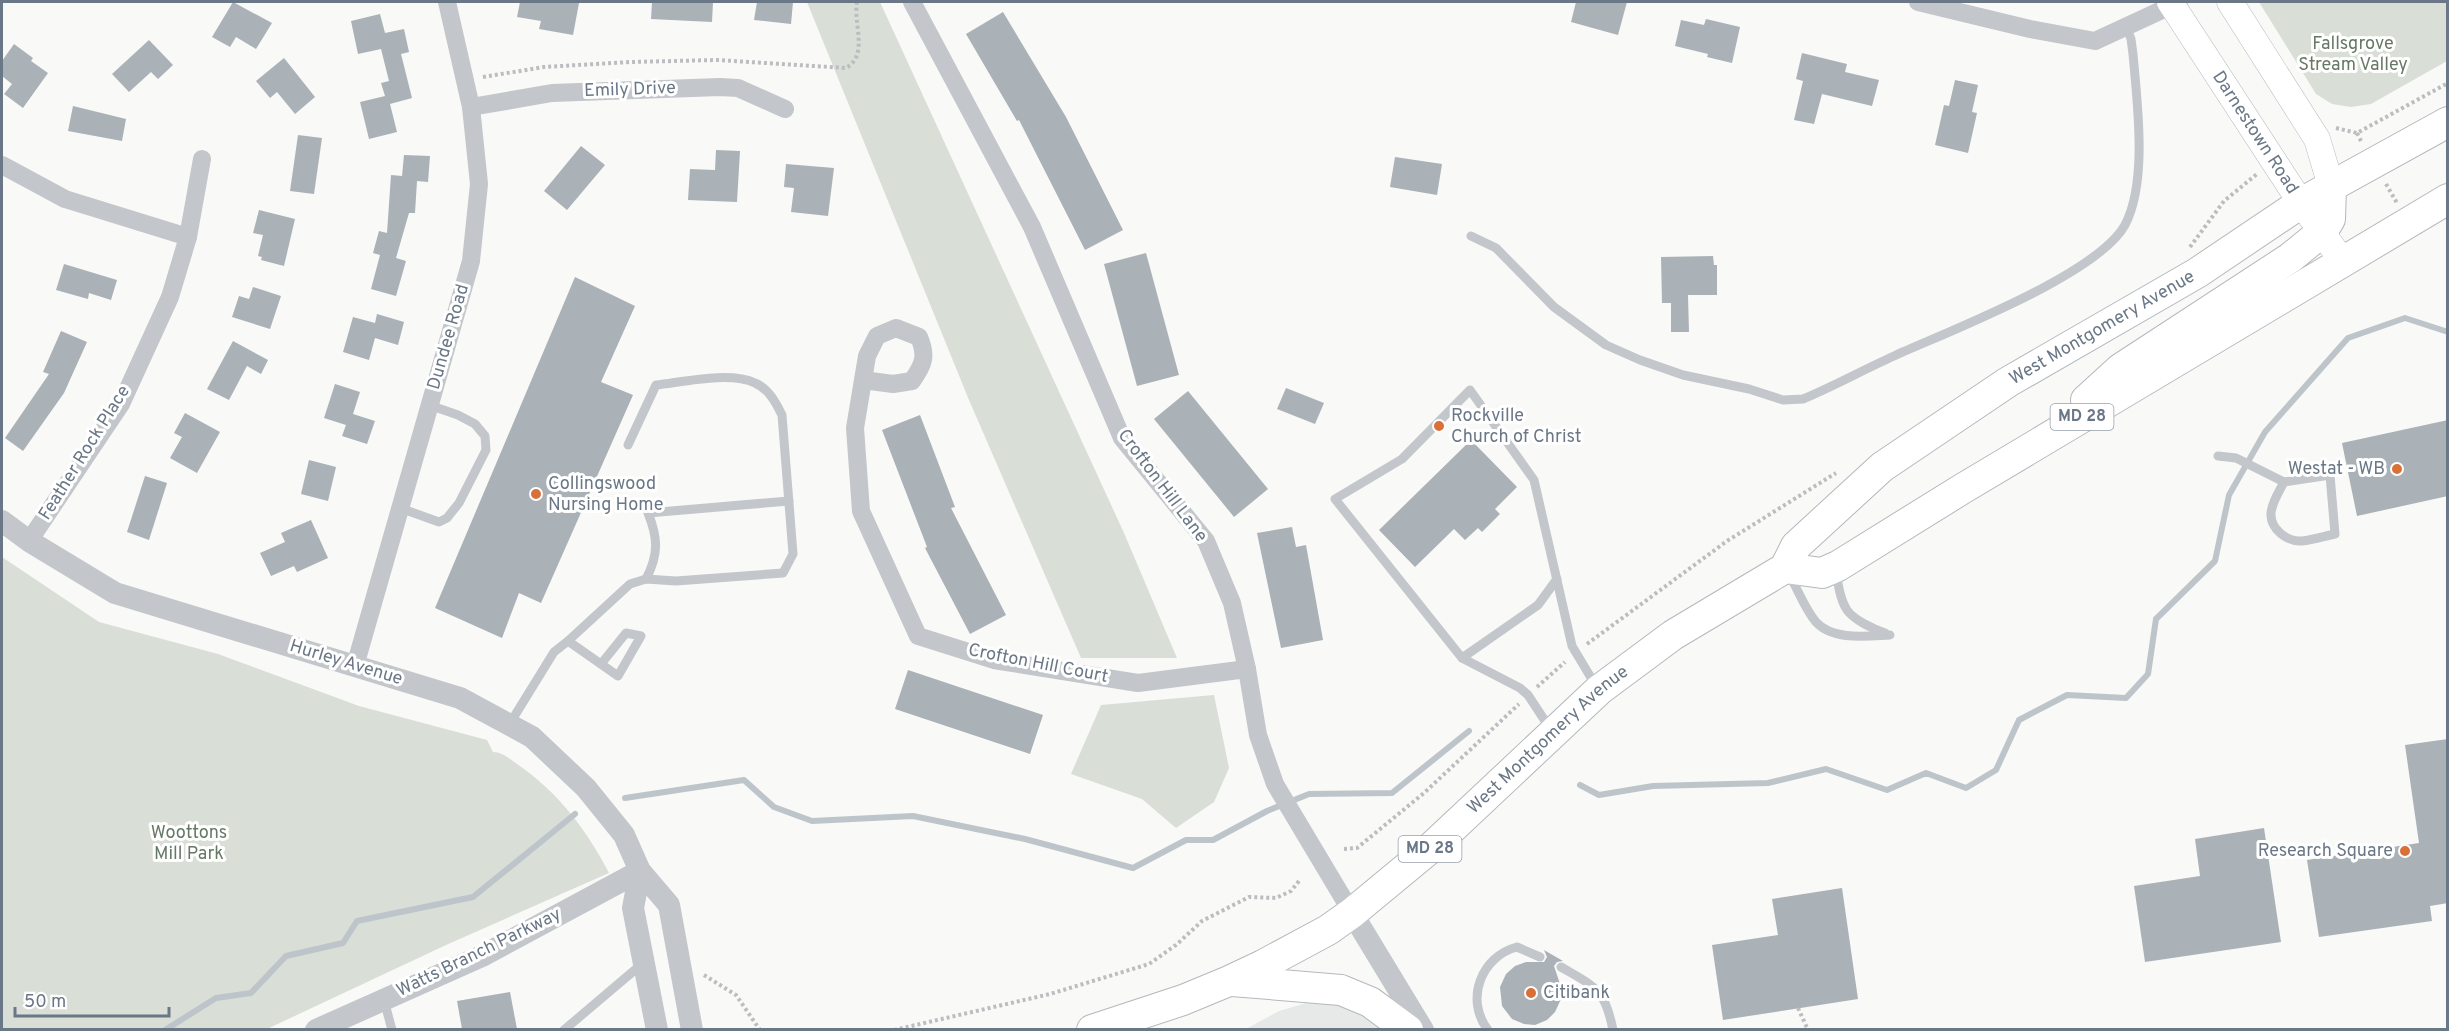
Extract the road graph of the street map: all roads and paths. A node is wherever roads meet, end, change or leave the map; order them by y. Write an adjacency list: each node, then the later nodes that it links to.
1 (447, 2): 8 (street, Dundee Road)
2 (857, 2): 8 (path)
3 (912, 2): 43 (street, Crofton Hill Lane)
4 (1918, 2): 7 (street)
5 (2230, 2): 17 (main road)
6 (2174, 3): 7 (street); 19 (main road, Darnestown Road)
7 (2126, 26): 22 (lane)
8 (465, 80): 10 (street, Dundee Road)
9 (2448, 83): 13 (path)
10 (471, 107): 11 (street, Emily Drive); 26 (street, Dundee Road)
11 (785, 109)
12 (2448, 122): 17 (main road, West Montgomery Avenue / MD 28)
13 (2336, 128)
14 (202, 159): 23 (street, Feather Rock Place)
15 (2, 165): 23 (street)
16 (2384, 181): 20 (path)
17 (2331, 186): 19 (main road, West Montgomery Avenue / MD 28); 21 (main road)
18 (2448, 199): 24 (main road, MD 28)
19 (2301, 203): 21 (main road, Darnestown Road); 36 (main road, West Montgomery Avenue / MD 28)
20 (2399, 206)
21 (2322, 232): 24 (main road, Darnestown Road); 27 (main road)
22 (1471, 236)
23 (188, 237): 34 (street, Feather Rock Place)
24 (2343, 262): 27 (main road, MD 28)
25 (863, 380): 43 (street, Crofton Hill Court)
26 (429, 405): 32 (street, Dundee Road); 32 (lane)
27 (2042, 441): 35 (main road, MD 28)
28 (628, 445): 31 (lane)
29 (2218, 456): 30 (lane)
30 (2284, 483): 30 (lane)
31 (789, 501): 37 (lane); 37 (lane)
32 (400, 508): 42 (street, Dundee Road)
33 (2, 521): 34 (street, Hurley Avenue)
34 (29, 541): 42 (street, Hurley Avenue)
35 (1838, 566): 36 (main road, MD 28); 36 (lane)
36 (1785, 568): 44 (main road, West Montgomery Avenue / MD 28)
37 (646, 579): 39 (lane)
38 (1557, 579): 40 (lane); 40 (lane); 44 (lane)
39 (568, 640): 41 (lane); 45 (lane)
40 (1462, 658): 46 (lane)
41 (601, 664): 41 (lane)
42 (355, 666): 45 (street, Hurley Avenue)
43 (1247, 669): 51 (street, Crofton Hill Lane)
44 (1599, 690): 46 (main road, West Montgomery Avenue / MD 28)
45 (509, 725): 49 (street, Hurley Avenue)
46 (1553, 733): 51 (main road, West Montgomery Avenue / MD 28)
47 (1361, 845): 48 (path)
48 (1344, 849)
49 (640, 871): 53 (street); 57 (street, Watts Branch Parkway); 63 (street, Hurley Avenue)
50 (1299, 881): 65 (path)
51 (1352, 913): 56 (main road, West Montgomery Avenue / MD 28); 68 (street)
52 (1540, 957): 69 (lane)
53 (643, 963): 61 (lane); 62 (street)
54 (1561, 967): 70 (lane)
55 (697, 968): 64 (path)
56 (1229, 981): 66 (main road, West Montgomery Avenue / MD 28); 67 (main road)
57 (384, 999): 59 (street, Watts Branch Parkway); 60 (lane)
58 (1798, 1008): 71 (path)
59 (316, 1029)
60 (392, 1029)
61 (564, 1029)
62 (657, 1029)
63 (692, 1029)
64 (760, 1029)
65 (894, 1029)
66 (1092, 1029)
67 (1408, 1029)
68 (1423, 1029)
69 (1488, 1029)
70 (1613, 1029)
71 (1808, 1029)

